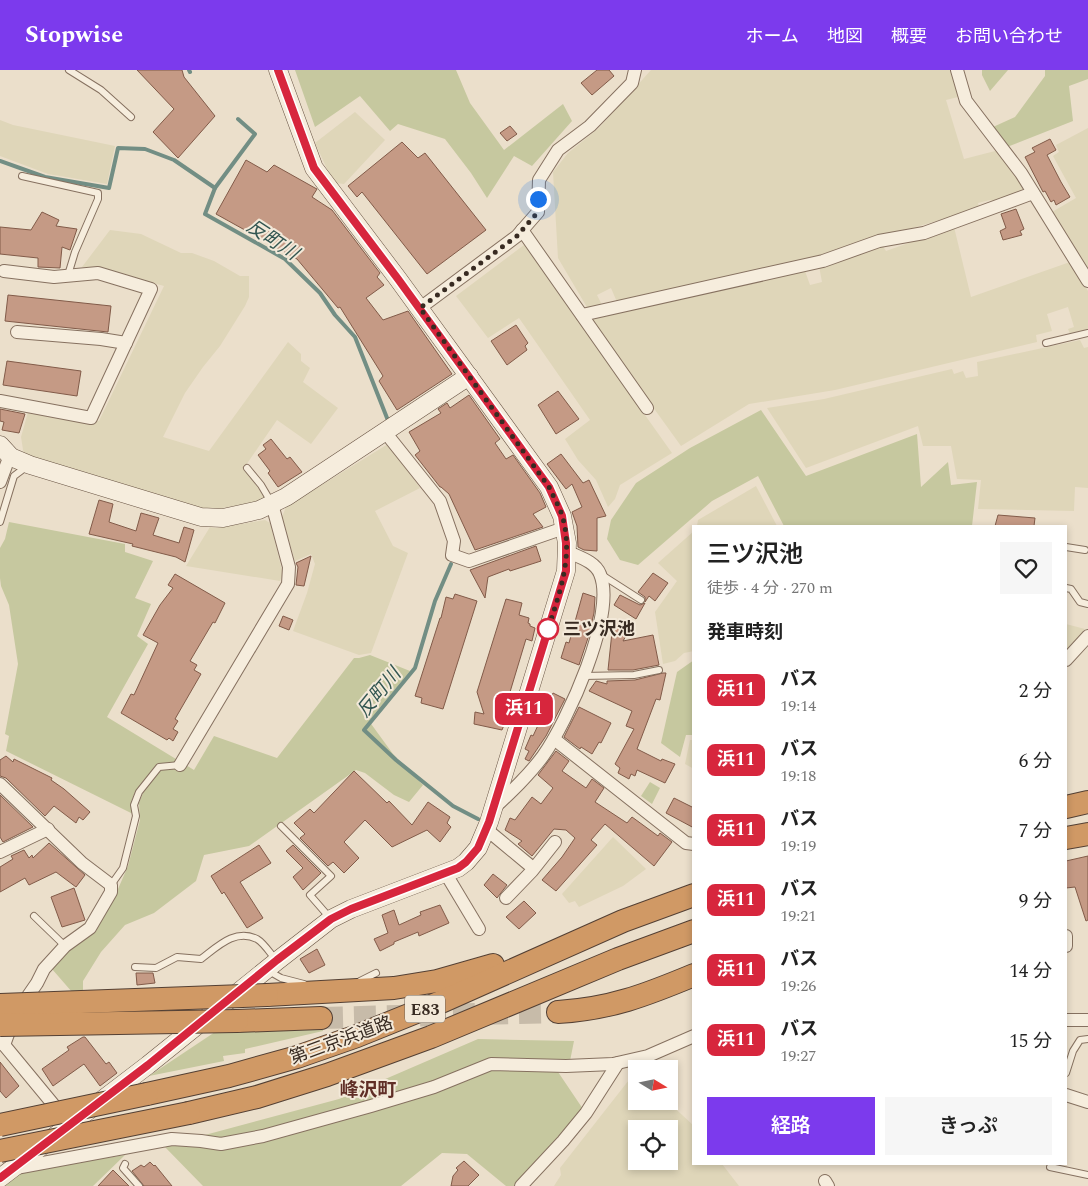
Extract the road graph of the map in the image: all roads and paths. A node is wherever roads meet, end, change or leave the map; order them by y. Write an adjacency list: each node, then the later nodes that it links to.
1 (69, 70): 5 (lane)
2 (278, 70): 12 (street)
3 (635, 70): 8 (street)
4 (957, 70): 7 (street)
5 (131, 117)
6 (22, 176): 10 (lane)
7 (1033, 193): 11 (street); 13 (street)
8 (522, 230): 12 (street); 13 (street)
9 (4, 271): 10 (street)
10 (68, 275): 16 (street)
11 (1088, 280)
12 (420, 308): 18 (street)
13 (582, 315): 20 (street)
14 (17, 332): 16 (street)
15 (1088, 333): 17 (lane)
16 (126, 343): 19 (street)
17 (1046, 343)
18 (469, 376): 21 (street); 28 (street)
19 (0, 400)
20 (647, 408)
21 (385, 432): 26 (street); 28 (street)
22 (5, 450): 23 (street); 25 (street)
23 (30, 465): 26 (street); 27 (lane)
24 (247, 468): 26 (lane)
25 (0, 482)
26 (272, 504): 41 (street)
27 (0, 522)
28 (564, 528): 31 (street)
29 (1067, 547): 30 (lane)
30 (1085, 550)
31 (566, 551): 32 (street); 45 (street)
32 (600, 574): 34 (lane); 39 (street)
33 (1067, 588): 35 (lane)
34 (641, 600)
35 (1088, 604)
36 (1088, 636): 37 (street)
37 (1067, 659)
38 (659, 670): 39 (lane)
39 (583, 676): 40 (street)
40 (554, 739): 45 (street); 50 (street)
41 (180, 765): 54 (lane)
42 (0, 784): 47 (street)
43 (1088, 802): 44 (highway)
44 (1067, 807)
45 (493, 810): 48 (street)
46 (281, 826): 59 (lane)
47 (48, 829): 51 (street); 54 (street)
48 (486, 829): 52 (street); 53 (street)
49 (555, 842): 52 (street)
50 (692, 844)
51 (0, 852)
52 (534, 868): 57 (street)
53 (446, 874): 59 (street); 60 (street)
54 (111, 885): 62 (street)
55 (692, 893): 67 (highway, E83, bridge)
56 (692, 894): 79 (highway, 第三京浜道路 / E83, bridge)
57 (506, 898)
58 (34, 916): 62 (lane)
59 (331, 919): 63 (street)
60 (479, 928)
61 (692, 932): 84 (highway, 第三京浜道路 / E83, bridge)
62 (65, 946): 72 (street)
63 (271, 965): 64 (lane); 65 (lane); 82 (street)
64 (135, 967)
65 (376, 973)
66 (692, 976): 68 (highway)
67 (0, 1005)
68 (558, 1012)
69 (321, 1018): 72 (highway, bridge)
70 (1067, 1020): 71 (street)
71 (1088, 1020)
72 (1, 1036): 82 (street)
73 (692, 1037): 75 (street)
74 (1088, 1039): 76 (lane)
75 (618, 1063): 84 (street); 88 (street)
76 (1067, 1070)
77 (1067, 1095): 78 (street)
78 (1088, 1102)
79 (42, 1116): 80 (highway, bridge); 81 (highway, 第三京浜道路 / E83, bridge)
80 (0, 1121)
81 (0, 1125)
82 (70, 1125): 84 (street)
83 (125, 1164): 87 (lane)
84 (4, 1166)
85 (1050, 1167): 86 (lane)
86 (1088, 1175)
87 (139, 1186)
88 (522, 1186)

